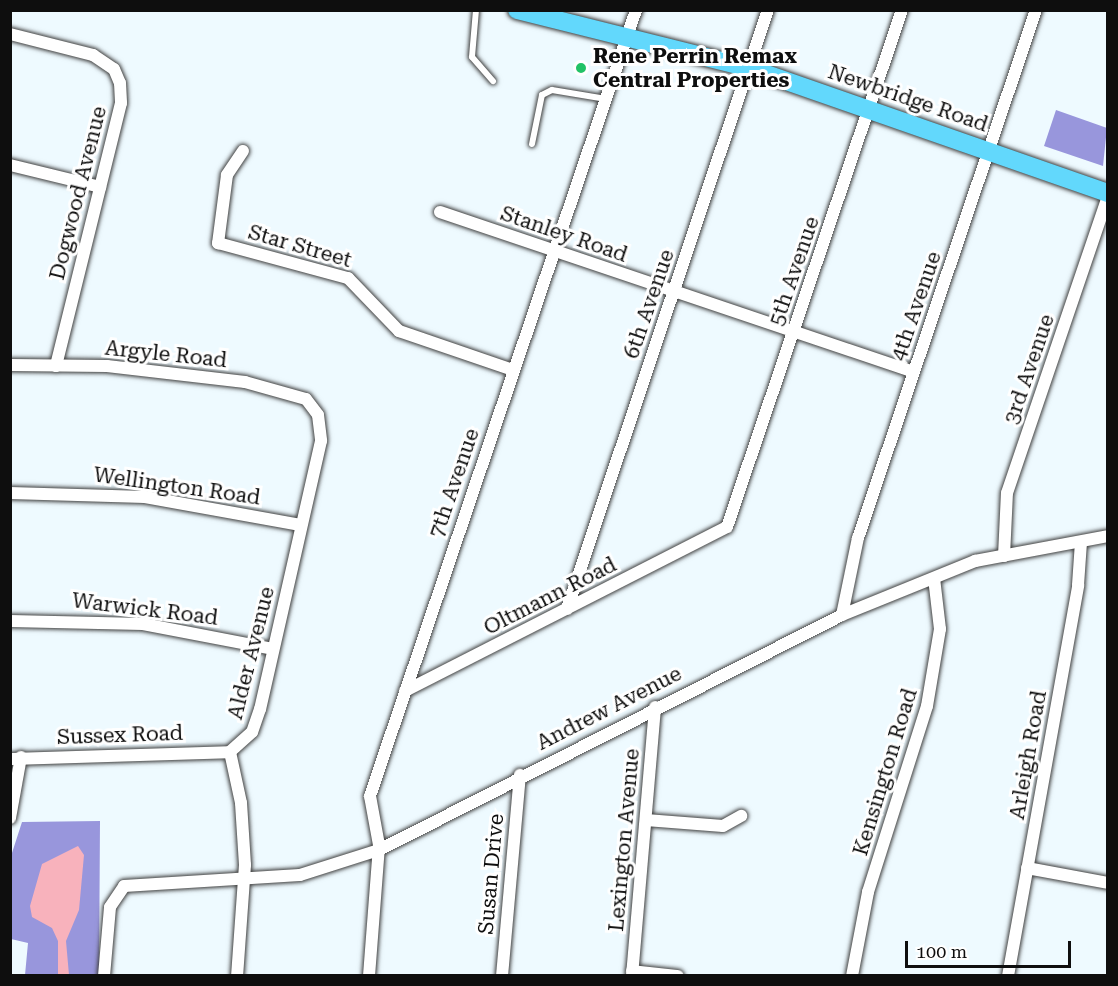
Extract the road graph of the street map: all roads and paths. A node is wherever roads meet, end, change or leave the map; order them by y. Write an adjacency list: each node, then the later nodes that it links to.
1 (476, 10): 10 (lane)
2 (517, 10): 8 (main road, Newbridge Road)
3 (636, 10): 8 (street, 7th Avenue)
4 (768, 10): 9 (street, 6th Avenue)
5 (902, 10): 12 (street, 5th Avenue)
6 (1036, 10): 14 (street, 4th Avenue)
7 (10, 34): 17 (street, Dogwood Avenue)
8 (627, 37): 9 (main road, Newbridge Road); 11 (street, 7th Avenue)
9 (749, 68): 12 (main road, Newbridge Road); 21 (street, 6th Avenue)
10 (493, 81)
11 (606, 99): 13 (lane); 20 (street, 7th Avenue)
12 (869, 109): 14 (main road, Newbridge Road); 22 (street, 5th Avenue)
13 (532, 144)
14 (989, 150): 18 (main road, Newbridge Road); 26 (street, 4th Avenue)
15 (243, 151): 25 (street, Star Street)
16 (10, 165): 17 (street)
17 (100, 187): 24 (street, Dogwood Avenue)
18 (1107, 194): 33 (street, 3rd Avenue)
19 (440, 212): 20 (street, Stanley Road)
20 (553, 251): 21 (street, Stanley Road); 25 (street, 7th Avenue)
21 (674, 291): 22 (street, Stanley Road); 35 (street, 6th Avenue)
22 (794, 332): 26 (street, Stanley Road); 31 (street, 5th Avenue)
23 (10, 365): 24 (street, Argyle Road)
24 (56, 366): 27 (street, Argyle Road)
25 (513, 370): 39 (street, 7th Avenue)
26 (914, 372): 36 (street, 4th Avenue)
27 (312, 404): 29 (street, Alder Avenue)
28 (10, 493): 29 (street, Wellington Road)
29 (301, 525): 38 (street, Alder Avenue)
30 (1107, 536): 32 (street, Andrew Avenue)
31 (713, 537): 35 (street, Oltmann Road)
32 (1081, 542): 33 (street, Andrew Avenue); 48 (street, Arleigh Road)
33 (1004, 556): 34 (street, Andrew Avenue)
34 (934, 578): 36 (street, Andrew Avenue); 57 (street, Kensington Road)
35 (567, 609): 39 (street, Oltmann Road)
36 (842, 615): 40 (street, Andrew Avenue)
37 (10, 621): 38 (street, Warwick Road)
38 (273, 649): 41 (street, Alder Avenue)
39 (405, 690): 47 (street, 7th Avenue)
40 (655, 707): 43 (street, Andrew Avenue); 46 (street, Lexington Avenue)
41 (230, 752): 42 (street, Sussex Road); 49 (street)
42 (16, 758): 45 (street)
43 (520, 775): 47 (street, Andrew Avenue); 55 (street, Susan Drive)
44 (741, 816): 46 (street)
45 (10, 818)
46 (646, 820): 51 (street, Lexington Avenue)
47 (379, 850): 49 (street, Andrew Avenue); 54 (street, 7th Avenue)
48 (1027, 868): 50 (street); 58 (street, Arleigh Road)
49 (243, 879): 52 (street, Andrew Avenue); 53 (street)
50 (1107, 883)
51 (632, 974): 56 (street)
52 (104, 975)
53 (237, 975)
54 (369, 975)
55 (502, 975)
56 (678, 975)
57 (852, 975)
58 (1008, 975)

